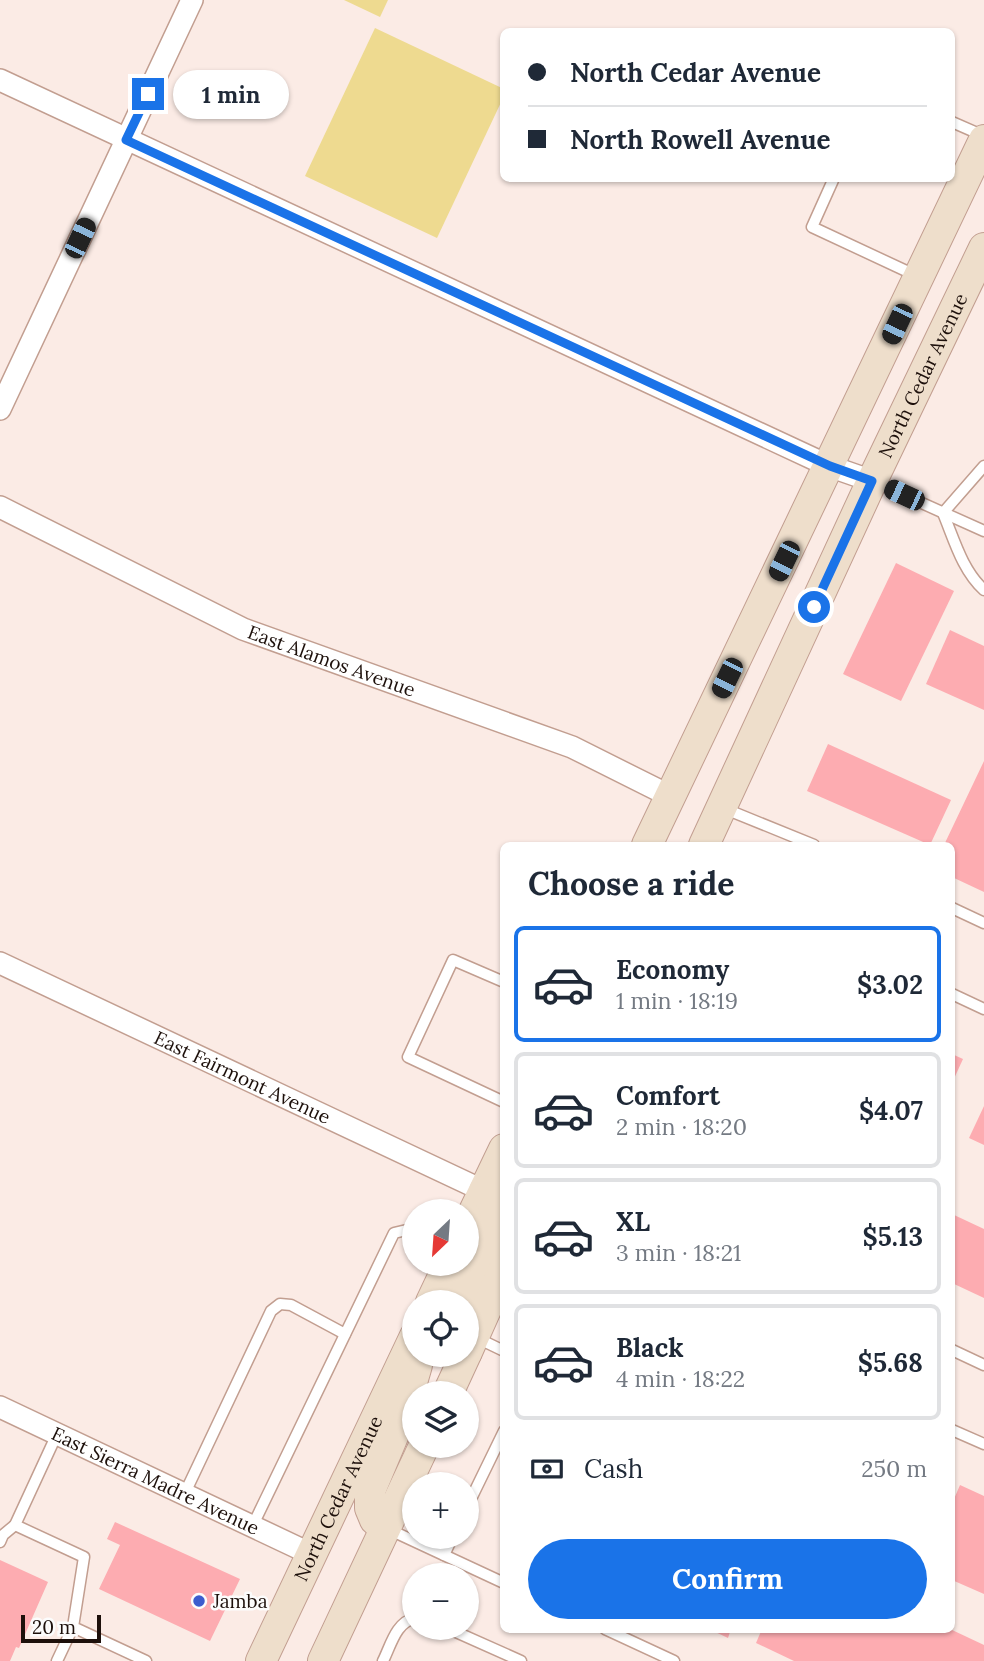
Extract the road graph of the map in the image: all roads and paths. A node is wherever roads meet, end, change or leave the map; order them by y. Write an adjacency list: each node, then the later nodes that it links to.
1 (192, 0): 5 (street)
2 (0, 80): 5 (street)
3 (955, 124): 4 (lane)
4 (984, 138): 8 (main road)
5 (126, 140): 9 (street); 10 (street)
6 (832, 182): 8 (lane)
7 (984, 248): 12 (main road, North Cedar Avenue)
8 (919, 277): 10 (main road)
9 (0, 409)
10 (830, 466): 12 (street); 17 (main road)
11 (984, 466): 14 (lane)
12 (872, 481): 14 (lane); 18 (main road, North Cedar Avenue)
13 (0, 507): 17 (street, East Alamos Avenue)
14 (943, 513): 15 (lane); 16 (lane)
15 (984, 531)
16 (984, 590)
17 (670, 796): 19 (main road)
18 (722, 808): 20 (main road, North Cedar Avenue); 21 (lane)
19 (648, 842)
20 (705, 842)
21 (807, 842)
22 (955, 909): 23 (lane)
23 (984, 923)
24 (0, 962): 30 (street, East Fairmont Avenue)
25 (500, 980): 28 (lane)
26 (955, 995): 27 (lane)
27 (984, 1009)
28 (500, 1100)
29 (500, 1157): 30 (main road)
30 (484, 1191): 31 (main road); 34 (main road)
31 (480, 1199)
32 (402, 1231): 36 (lane)
33 (500, 1277): 35 (main road)
34 (467, 1290)
35 (479, 1318)
36 (345, 1334): 50 (lane); 52 (lane)
37 (479, 1342): 38 (lane)
38 (500, 1350)
39 (955, 1351): 41 (lane)
40 (402, 1363): 56 (main road, North Cedar Avenue)
41 (984, 1365)
42 (416, 1367): 53 (main road)
43 (0, 1408): 45 (street, East Sierra Madre Avenue)
44 (955, 1431): 47 (lane)
45 (57, 1434): 50 (street, East Sierra Madre Avenue); 51 (lane)
46 (500, 1439): 49 (lane)
47 (984, 1444)
48 (418, 1458): 53 (main road)
49 (479, 1482)
50 (184, 1494): 52 (street, East Sierra Madre Avenue)
51 (15, 1525): 54 (lane); 60 (lane)
52 (252, 1527): 56 (street, East Sierra Madre Avenue)
53 (385, 1527): 57 (lane); 67 (main road)
54 (0, 1542)
55 (447, 1549): 57 (lane)
56 (311, 1554): 66 (main road, North Cedar Avenue)
57 (444, 1555): 58 (lane)
58 (500, 1581)
59 (402, 1625): 68 (lane)
60 (73, 1627): 64 (lane); 65 (lane)
61 (613, 1633): 63 (lane)
62 (474, 1640): 69 (lane)
63 (661, 1658): 70 (lane)
64 (57, 1661)
65 (146, 1661)
66 (261, 1661)
67 (323, 1661)
68 (383, 1661)
69 (521, 1661)
70 (674, 1661)

